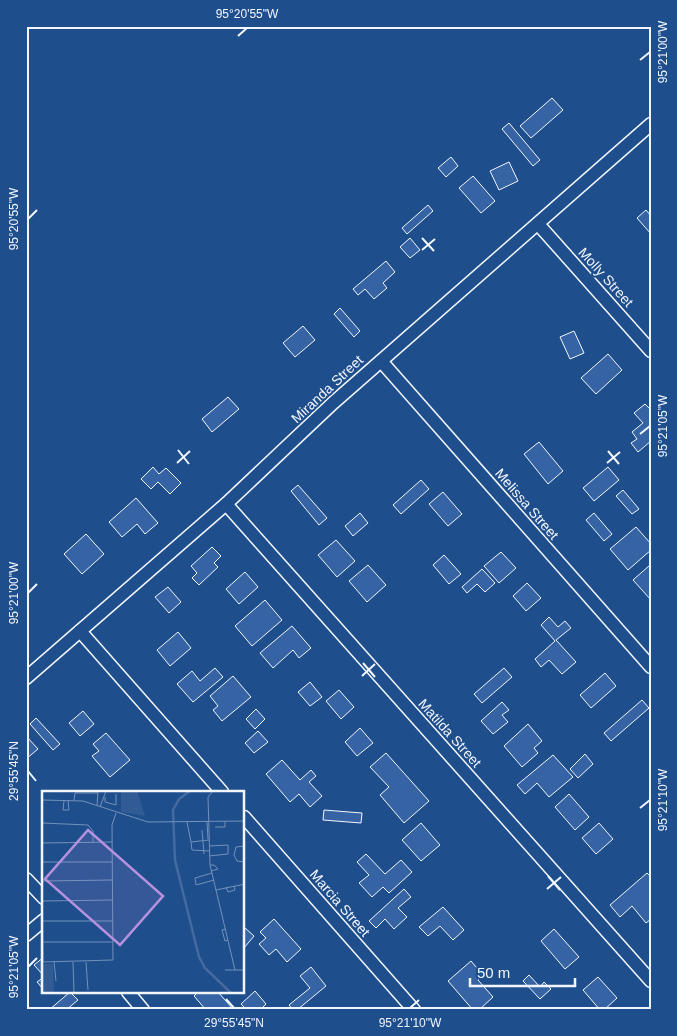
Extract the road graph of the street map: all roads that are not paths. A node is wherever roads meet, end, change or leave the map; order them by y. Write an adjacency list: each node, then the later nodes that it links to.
1 (651, 124): 2 (street, Miranda Street)
2 (538, 224): 3 (street, Molly Street); 4 (street, Miranda Street)
3 (651, 351)
4 (380, 361): 5 (street, Miranda Street); 7 (street, Melissa Street)
5 (226, 504): 6 (street, Miranda Street); 15 (street, Matilda Street)
6 (80, 631): 8 (street, Miranda Street); 9 (street)
7 (651, 667)
8 (26, 678)
9 (221, 791)
10 (245, 817): 18 (street, Marcia Street)
11 (26, 879): 12 (street)
12 (42, 896)
13 (42, 922): 14 (street)
14 (26, 935)
15 (651, 981)
16 (130, 994): 17 (street)
17 (143, 1010)
18 (414, 1010)

